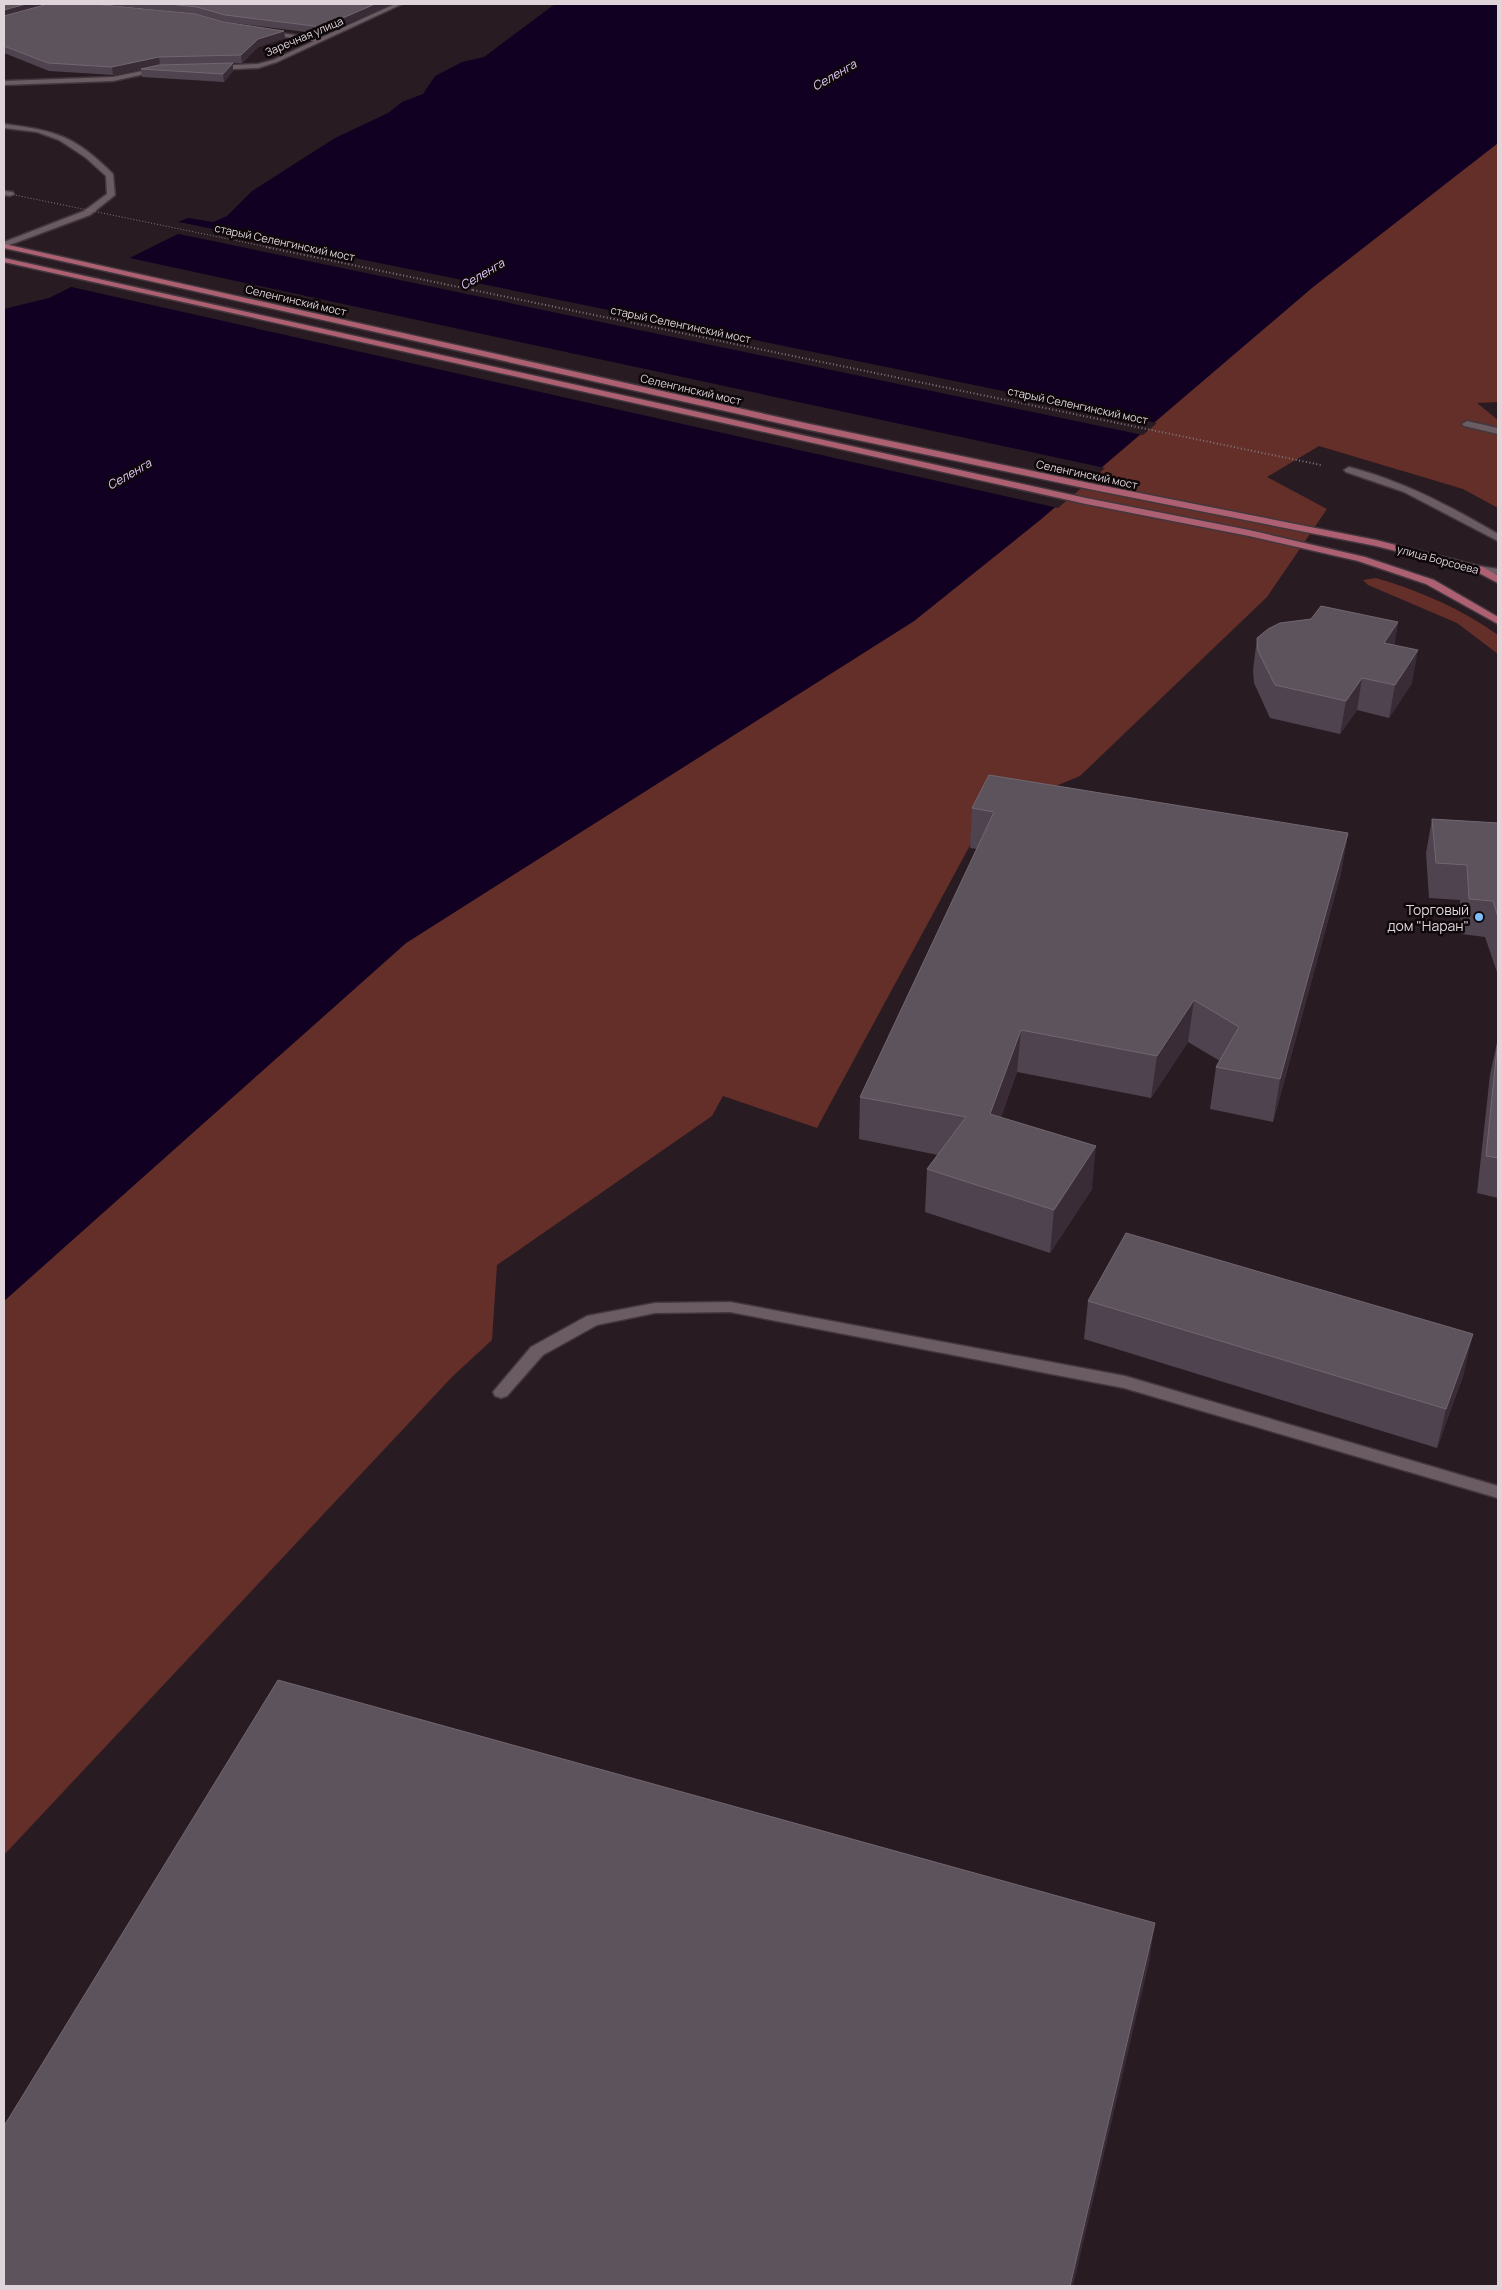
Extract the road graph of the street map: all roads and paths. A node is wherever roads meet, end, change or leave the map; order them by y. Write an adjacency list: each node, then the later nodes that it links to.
1 (399, 4): 3 (street, Заречная улица)
2 (253, 30): 3 (street)
3 (323, 40): 4 (street, Заречная улица)
4 (207, 68)
5 (166, 69): 6 (street)
6 (4, 83)
7 (4, 126): 9 (street)
8 (7, 194): 13 (path, старый Селенгинский мост, bridge)
9 (4, 245): 15 (main road, Селенгинский мост)
10 (4, 260): 16 (main road, Селенгинский мост)
11 (1467, 424): 12 (street)
12 (1498, 431)
13 (1349, 470): 14 (street)
14 (1498, 538)
15 (1376, 543): 17 (main road, улица Борсоева)
16 (1361, 559): 20 (main road, улица Борсоева)
17 (1479, 570): 18 (street); 19 (main road, улица Борсоева)
18 (1498, 572)
19 (1498, 580)
20 (1498, 620)
21 (501, 1392): 22 (street)
22 (1498, 1492)

